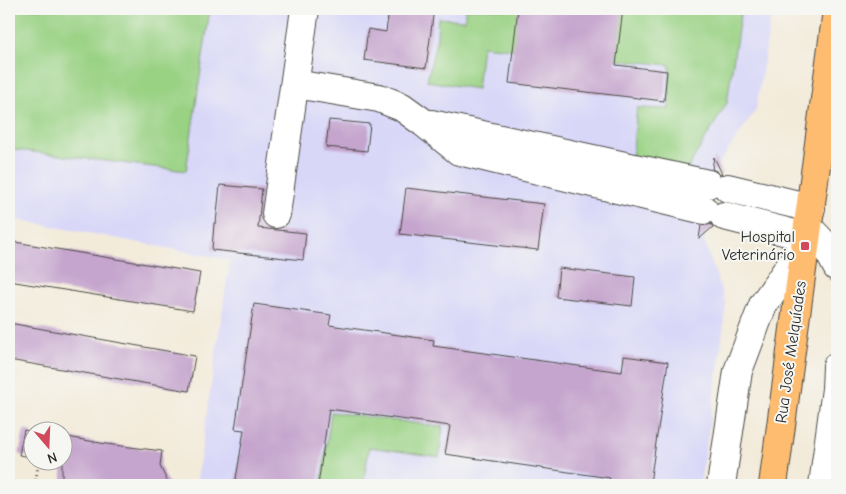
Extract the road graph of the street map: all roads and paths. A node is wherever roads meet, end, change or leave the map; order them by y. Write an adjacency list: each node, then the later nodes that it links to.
1 (306, 9): 3 (street)
2 (837, 10): 5 (main road, Rua José Melquíades)
3 (295, 84): 4 (street); 5 (street)
4 (276, 214)
5 (808, 228): 6 (street); 10 (street); 11 (main road, Rua José Melquíades)
6 (837, 267)
7 (837, 366): 12 (street)
8 (37, 472): 9 (path)
9 (35, 485)
10 (721, 485)
11 (773, 485)
12 (823, 485)

